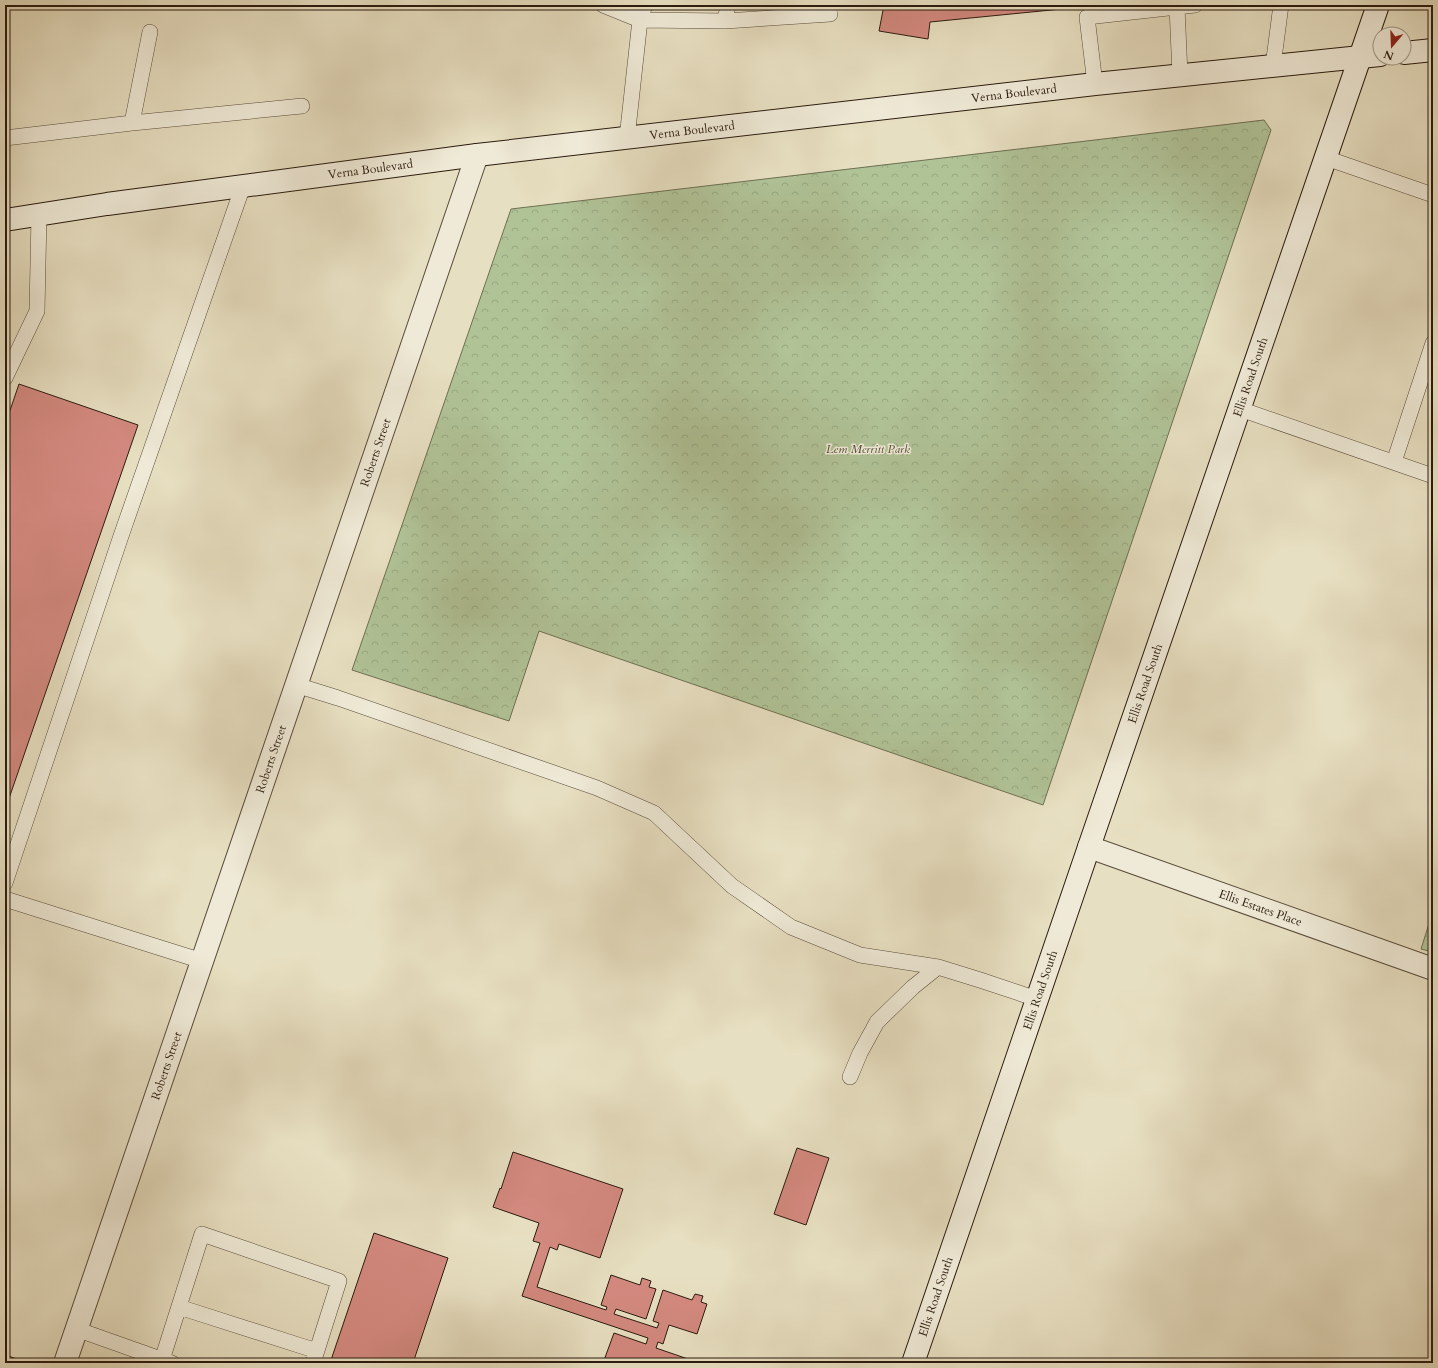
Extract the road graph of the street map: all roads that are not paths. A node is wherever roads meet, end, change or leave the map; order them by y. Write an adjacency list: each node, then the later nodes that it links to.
1 (603, 5): 9 (lane)
2 (645, 5): 9 (lane)
3 (728, 5): 10 (lane)
4 (1194, 5): 7 (lane)
5 (1281, 5): 15 (lane)
6 (1378, 5): 14 (street, Ellis Road South)
7 (1177, 7): 16 (lane); 17 (lane)
8 (830, 14): 10 (lane)
9 (640, 20): 10 (lane); 21 (lane)
10 (725, 21)
11 (150, 32): 19 (lane)
12 (1433, 50): 13 (street)
13 (1412, 51)
14 (1371, 56): 15 (street, Verna Boulevard); 23 (street, Ellis Road South)
15 (1273, 66): 16 (street, Verna Boulevard)
16 (1180, 75): 17 (street, Verna Boulevard)
17 (1095, 84): 21 (street, Verna Boulevard)
18 (302, 106): 19 (lane)
19 (132, 123): 20 (lane)
20 (5, 138)
21 (627, 138): 22 (street, Verna Boulevard)
22 (477, 155): 24 (street, Verna Boulevard); 33 (street, Roberts Street)
23 (1326, 158): 25 (lane); 30 (street, Ellis Road South)
24 (243, 186): 26 (street, Verna Boulevard); 35 (lane)
25 (1433, 196)
26 (40, 215): 27 (street, Verna Boulevard); 29 (lane)
27 (5, 220)
28 (1433, 343): 31 (lane)
29 (5, 378)
30 (1240, 409): 31 (lane); 34 (street, Ellis Road South)
31 (1394, 462): 32 (lane)
32 (1433, 476)
33 (296, 685): 37 (street, Roberts Street); 38 (lane)
34 (1089, 847): 39 (street, Ellis Estates Place); 40 (street, Ellis Road South)
35 (5, 883)
36 (5, 899): 37 (lane)
37 (202, 961): 43 (street, Roberts Street)
38 (938, 967): 40 (lane); 41 (lane)
39 (1433, 970)
40 (1037, 999): 47 (street, Ellis Road South)
41 (850, 1077)
42 (179, 1307): 44 (lane); 44 (lane); 45 (lane)
43 (76, 1330): 45 (lane); 46 (street, Roberts Street)
44 (315, 1357)
45 (167, 1361)
46 (65, 1363)
47 (913, 1363)

